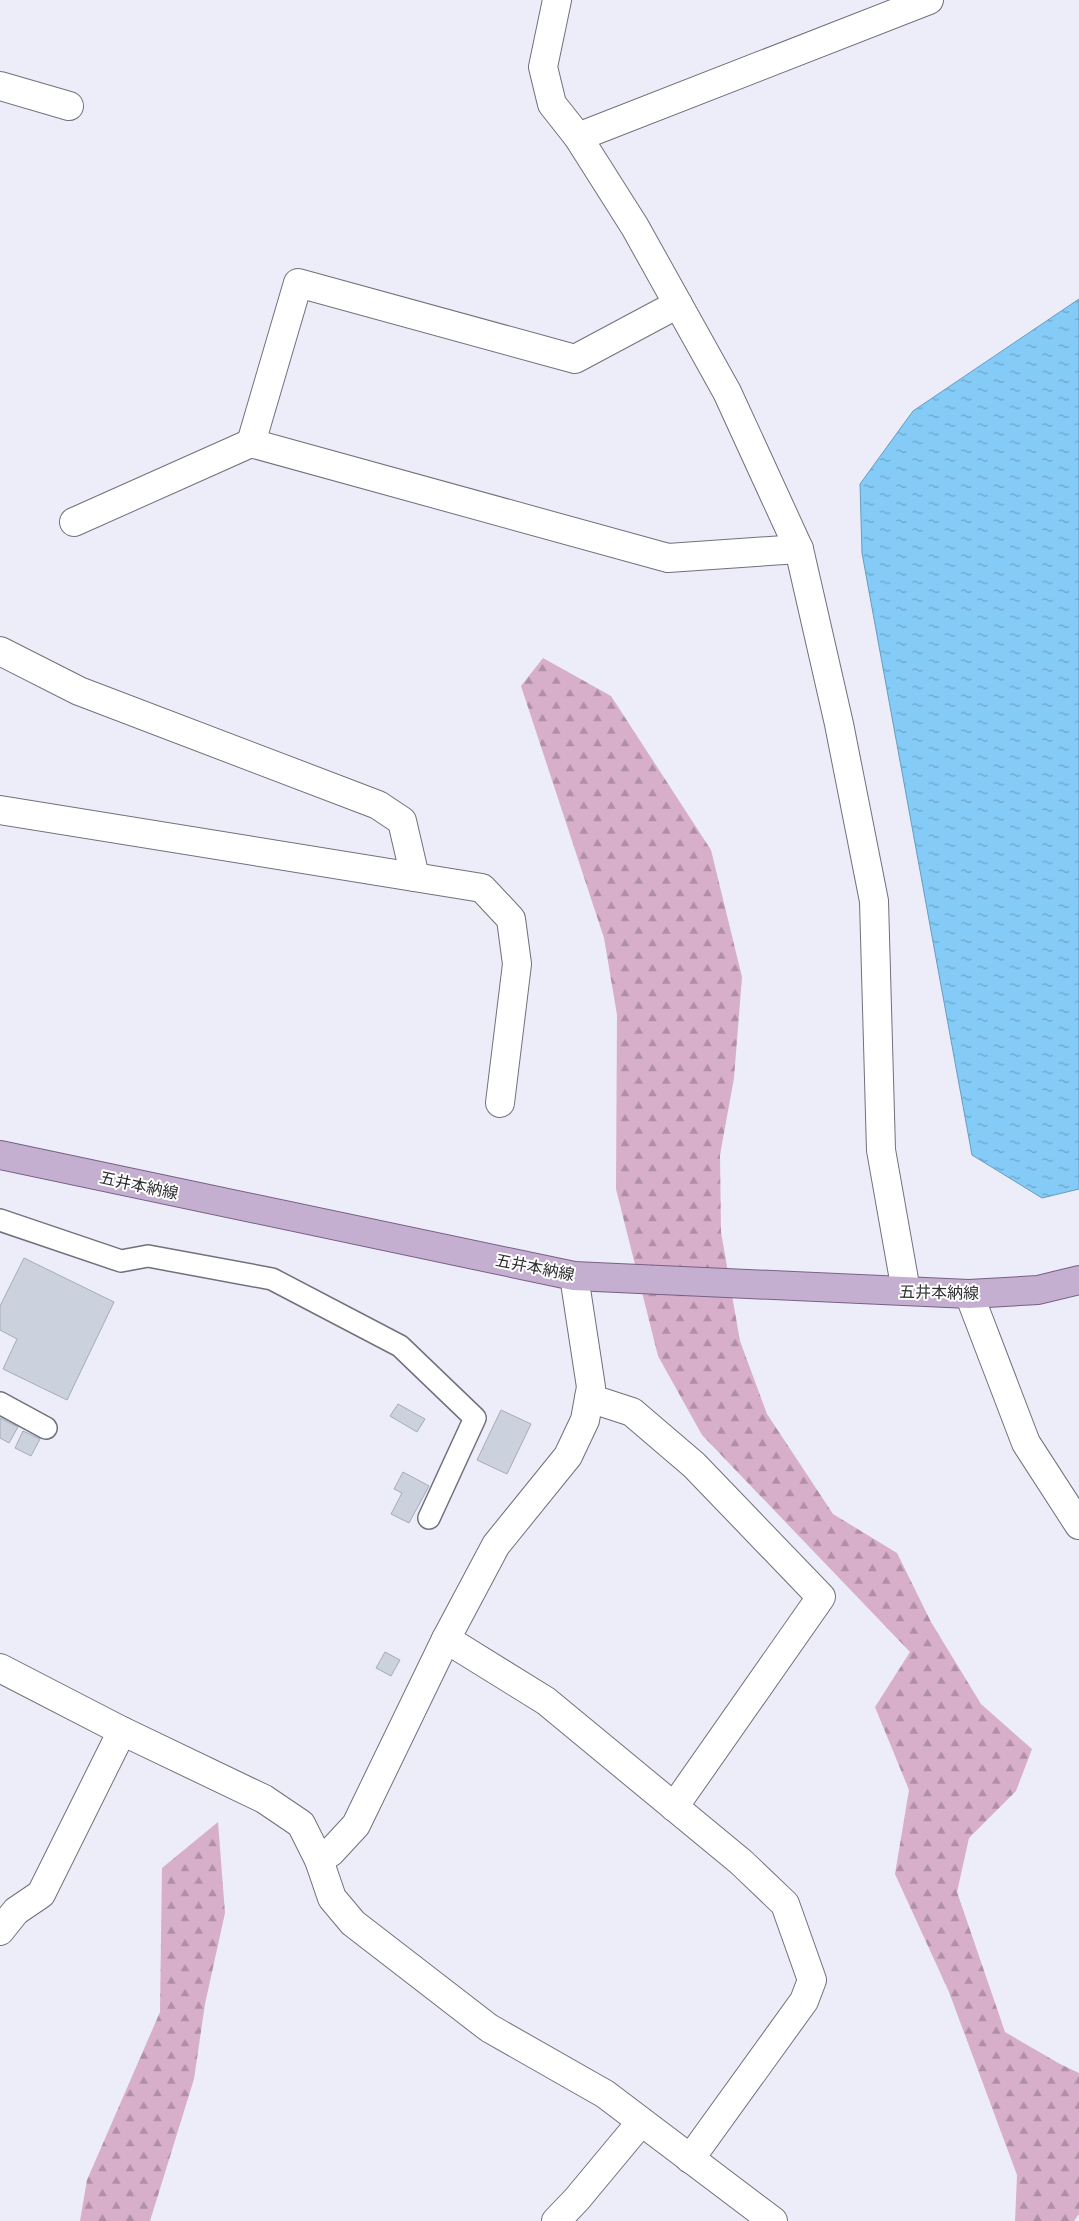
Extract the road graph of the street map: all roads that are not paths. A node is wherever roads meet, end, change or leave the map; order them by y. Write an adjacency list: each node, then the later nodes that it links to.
1 (557, 0): 5 (street)
2 (929, 0): 5 (street)
3 (0, 86): 4 (street)
4 (69, 106)
5 (578, 137): 6 (street)
6 (678, 304): 7 (street); 9 (street)
7 (251, 442): 8 (street); 9 (street)
8 (74, 522)
9 (799, 549): 18 (street)
10 (0, 651): 12 (street)
11 (0, 810): 12 (street)
12 (415, 877): 13 (street)
13 (500, 1103)
14 (0, 1155): 16 (main road, 五井本納線)
15 (0, 1220): 23 (lane)
16 (574, 1276): 18 (main road, 五井本納線); 20 (street)
17 (1079, 1280): 19 (main road, 五井本納線)
18 (906, 1292): 19 (main road, 五井本納線)
19 (969, 1294): 24 (street)
20 (589, 1398): 25 (street); 28 (street)
21 (0, 1403): 22 (lane)
22 (46, 1428)
23 (429, 1518)
24 (1079, 1525)
25 (446, 1639): 28 (street); 29 (street)
26 (0, 1668): 27 (street)
27 (122, 1730): 29 (street); 30 (street)
28 (674, 1807): 32 (street)
29 (319, 1860): 31 (street)
30 (0, 1931)
31 (641, 2122): 32 (street); 33 (street)
32 (690, 2159): 34 (street)
33 (556, 2221)
34 (773, 2221)

